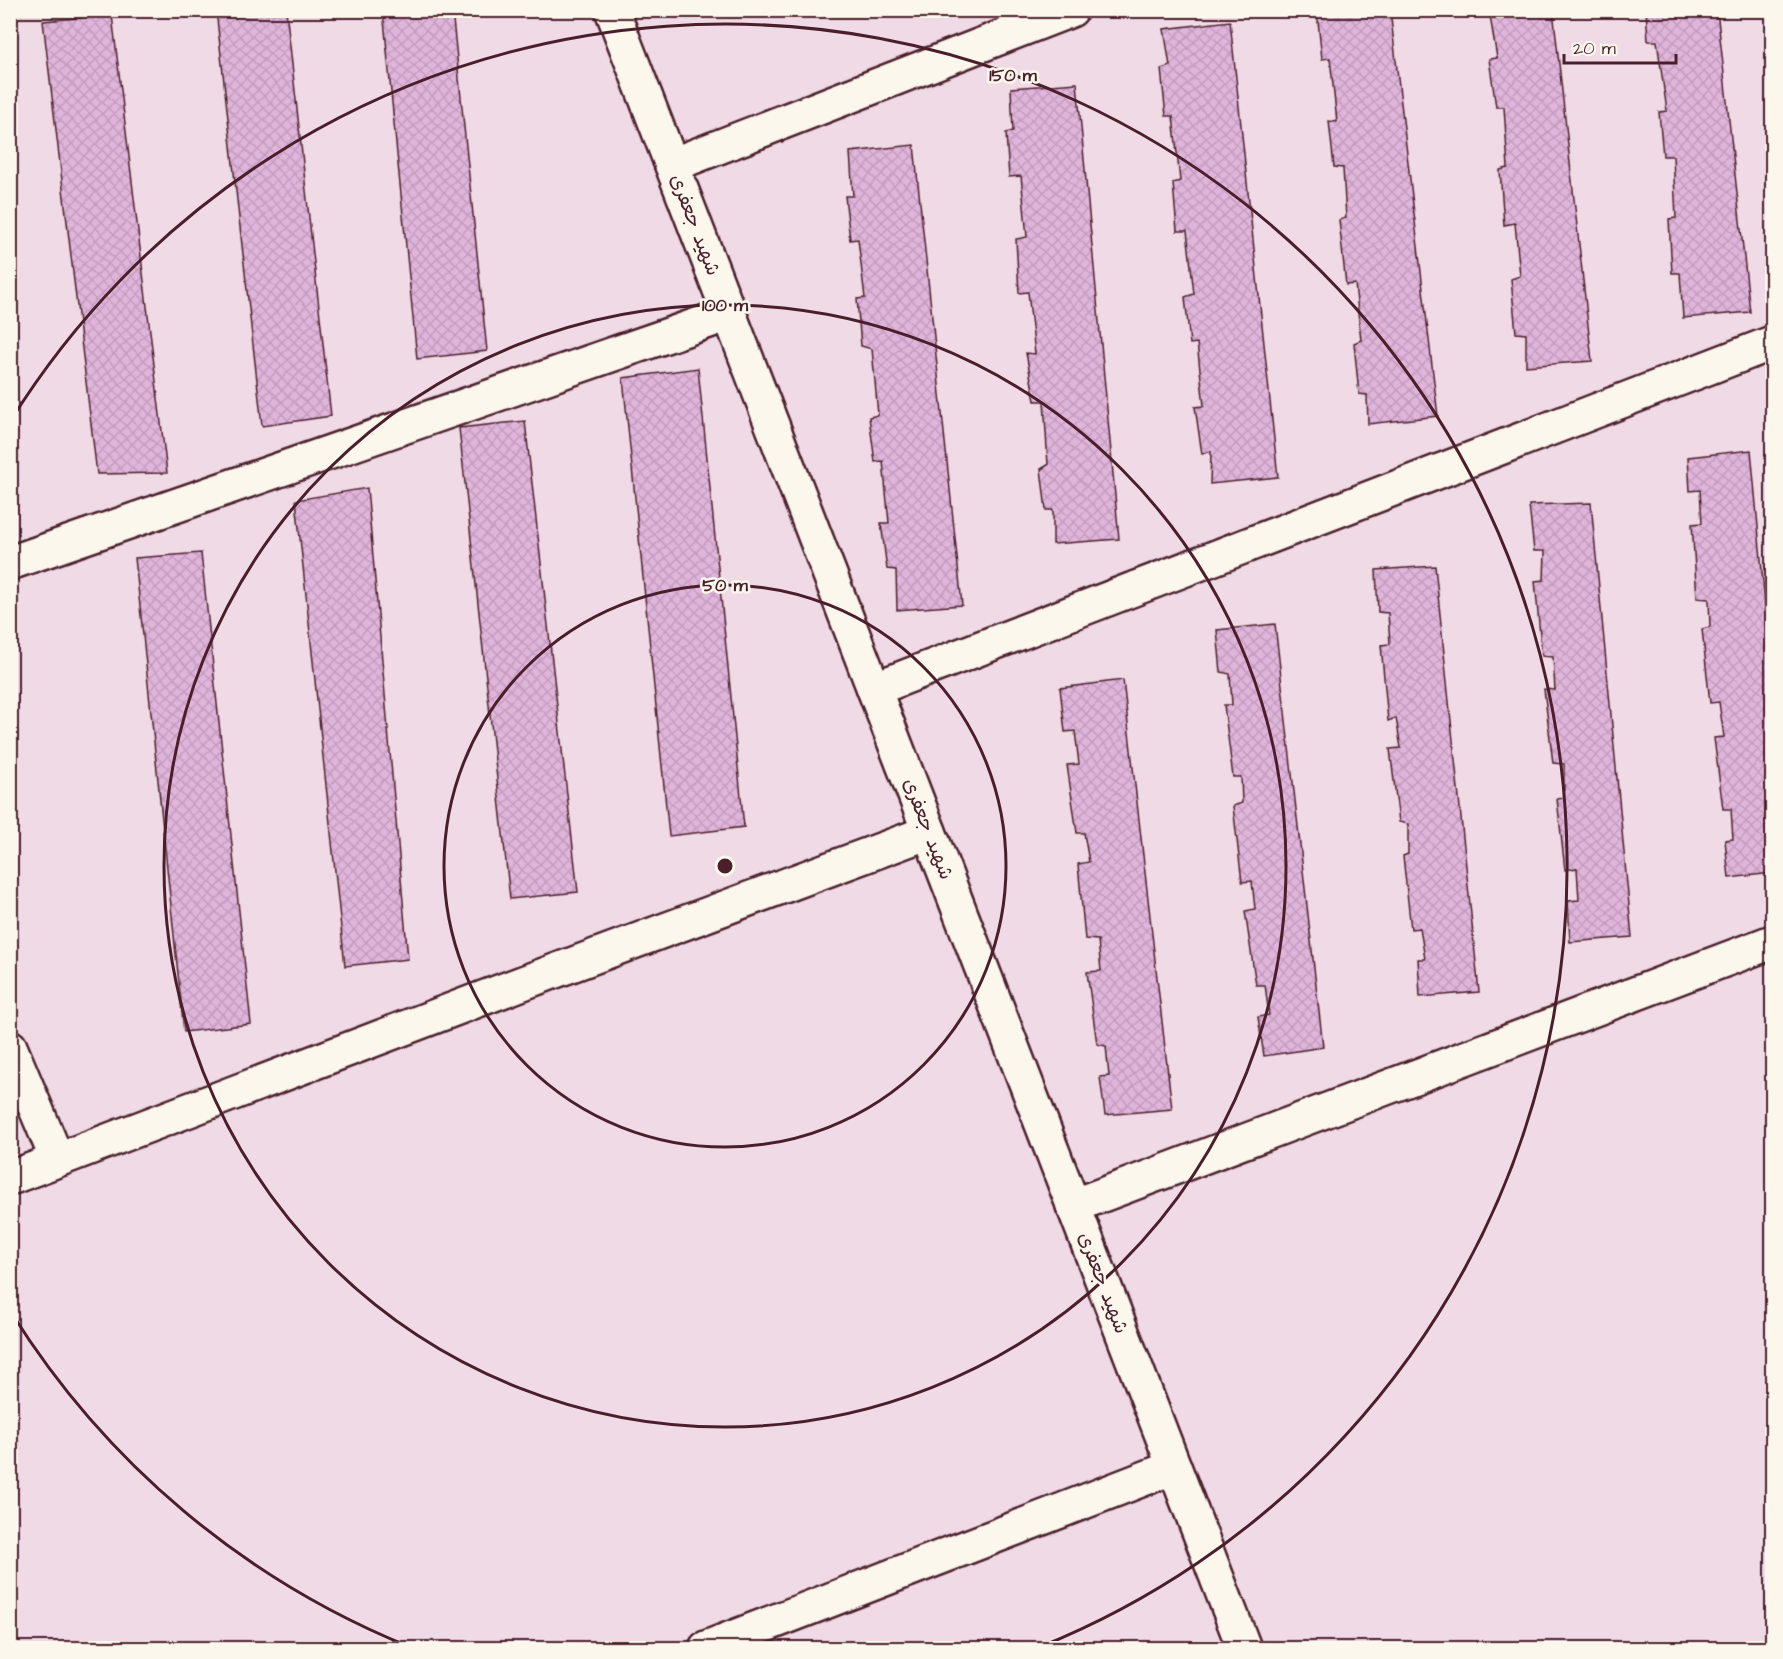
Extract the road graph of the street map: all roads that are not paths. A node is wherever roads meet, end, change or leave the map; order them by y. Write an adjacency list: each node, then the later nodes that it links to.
1 (612, 10): 3 (street, شهید جعفری)
2 (1071, 10): 3 (street)
3 (672, 165): 4 (street, شهید جعفری)
4 (729, 314): 6 (street); 7 (street, شهید جعفری)
5 (1773, 343): 7 (street)
6 (10, 563)
7 (874, 689): 8 (street, شهید جعفری)
8 (929, 832): 11 (street); 13 (street, شهید جعفری)
9 (1773, 942): 13 (street)
10 (10, 1047): 11 (street)
11 (57, 1159): 12 (street)
12 (10, 1178)
13 (1073, 1206): 14 (street, شهید جعفری)
14 (1174, 1467): 15 (street); 16 (street, شهید جعفری)
15 (705, 1648)
16 (1244, 1648)

